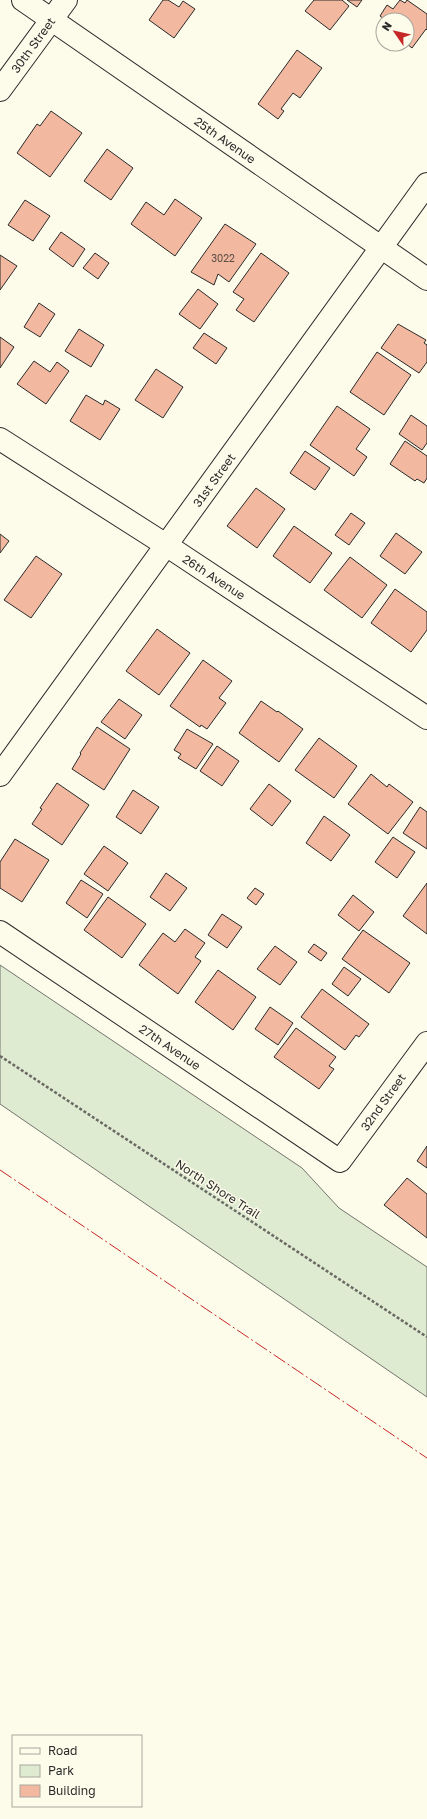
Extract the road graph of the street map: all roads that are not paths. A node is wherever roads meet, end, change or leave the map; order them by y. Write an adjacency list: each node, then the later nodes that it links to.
1 (23, 0): 3 (street, 25th Avenue)
2 (66, 0): 3 (street, 30th Street)
3 (52, 19): 4 (street, 30th Street); 6 (street, 25th Avenue)
4 (0, 90)
5 (427, 184): 6 (street, 31st Street)
6 (381, 248): 7 (street, 25th Avenue); 9 (street, 31st Street)
7 (427, 279)
8 (0, 439): 9 (street, 26th Avenue)
9 (166, 545): 10 (street, 26th Avenue); 11 (street, 31st Street)
10 (427, 718)
11 (0, 775)
12 (0, 932): 14 (street, 27th Avenue)
13 (427, 1043): 14 (street, 32nd Street)
14 (340, 1161)

